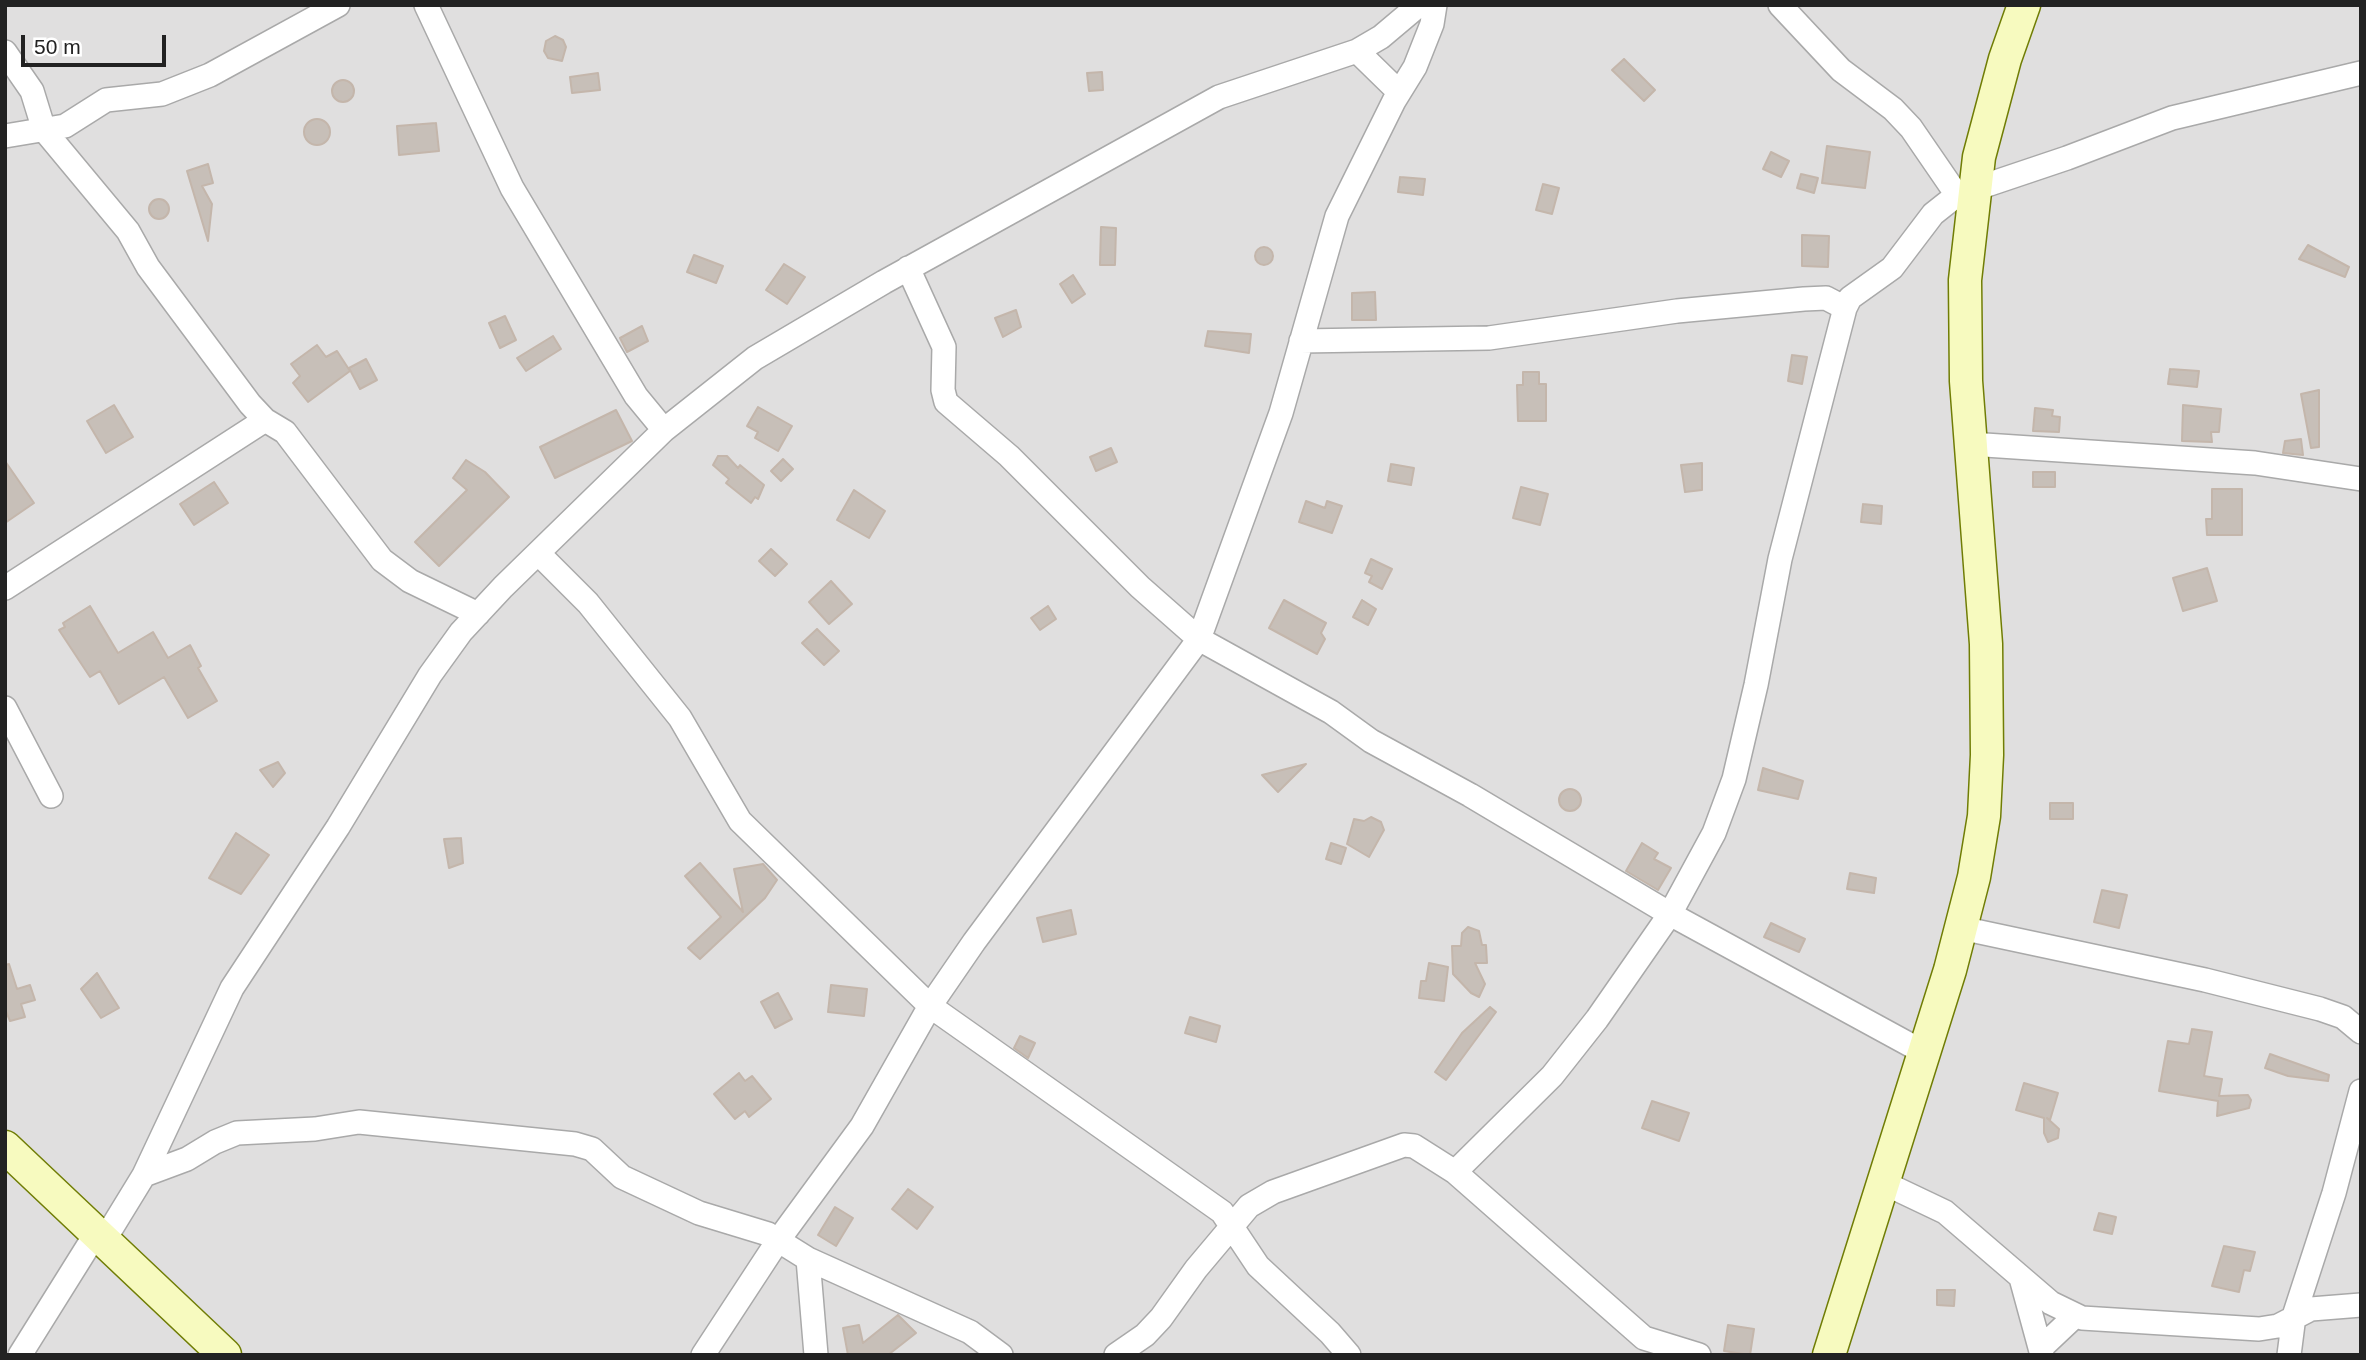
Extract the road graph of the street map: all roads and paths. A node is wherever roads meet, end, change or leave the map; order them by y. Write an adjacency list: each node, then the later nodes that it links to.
1 (338, 5): 11 (street)
2 (426, 5): 18 (street)
3 (1419, 5): 7 (street)
4 (1435, 5): 10 (street)
5 (1780, 5): 13 (street)
6 (2024, 5): 13 (street)
7 (1357, 51): 10 (street); 14 (street)
8 (5, 52): 11 (street)
9 (2361, 73): 13 (street)
10 (1399, 92): 16 (street)
11 (44, 130): 12 (street); 17 (street)
12 (5, 136)
13 (1966, 192): 15 (street); 19 (street)
14 (908, 268): 18 (street); 24 (street)
15 (1845, 308): 16 (street); 27 (street)
16 (1301, 341): 24 (street)
17 (265, 420): 22 (street); 23 (street)
18 (664, 430): 21 (street)
19 (1970, 444): 20 (street); 28 (street)
20 (2361, 479)
21 (538, 553): 23 (street); 29 (street)
22 (5, 589)
23 (478, 614): 35 (street)
24 (1199, 639): 27 (street); 29 (street)
25 (5, 708): 26 (street)
26 (51, 796)
27 (1670, 914): 31 (street); 34 (street)
28 (1961, 928): 30 (street); 31 (street)
29 (930, 1006): 37 (street); 39 (street)
30 (2361, 1032)
31 (1925, 1053): 36 (street)
32 (2359, 1102): 44 (street)
33 (5, 1147): 38 (street)
34 (1455, 1172): 37 (street); 45 (street)
35 (144, 1175): 38 (street); 39 (street)
36 (1884, 1183): 41 (street); 55 (street)
37 (1233, 1224): 52 (street); 53 (street)
38 (99, 1238): 47 (street); 48 (street)
39 (777, 1242): 40 (street); 49 (street)
40 (808, 1259): 50 (street); 51 (street)
41 (2021, 1278): 43 (street); 46 (street)
42 (2361, 1304): 44 (street)
43 (2075, 1316): 44 (street); 46 (street)
44 (2294, 1316): 56 (street)
45 (1638, 1346): 54 (street)
46 (2041, 1351)
47 (20, 1355)
48 (225, 1355)
49 (703, 1355)
50 (816, 1355)
51 (1001, 1355)
52 (1116, 1355)
53 (1349, 1355)
54 (1699, 1355)
55 (1829, 1355)
56 (2289, 1355)

